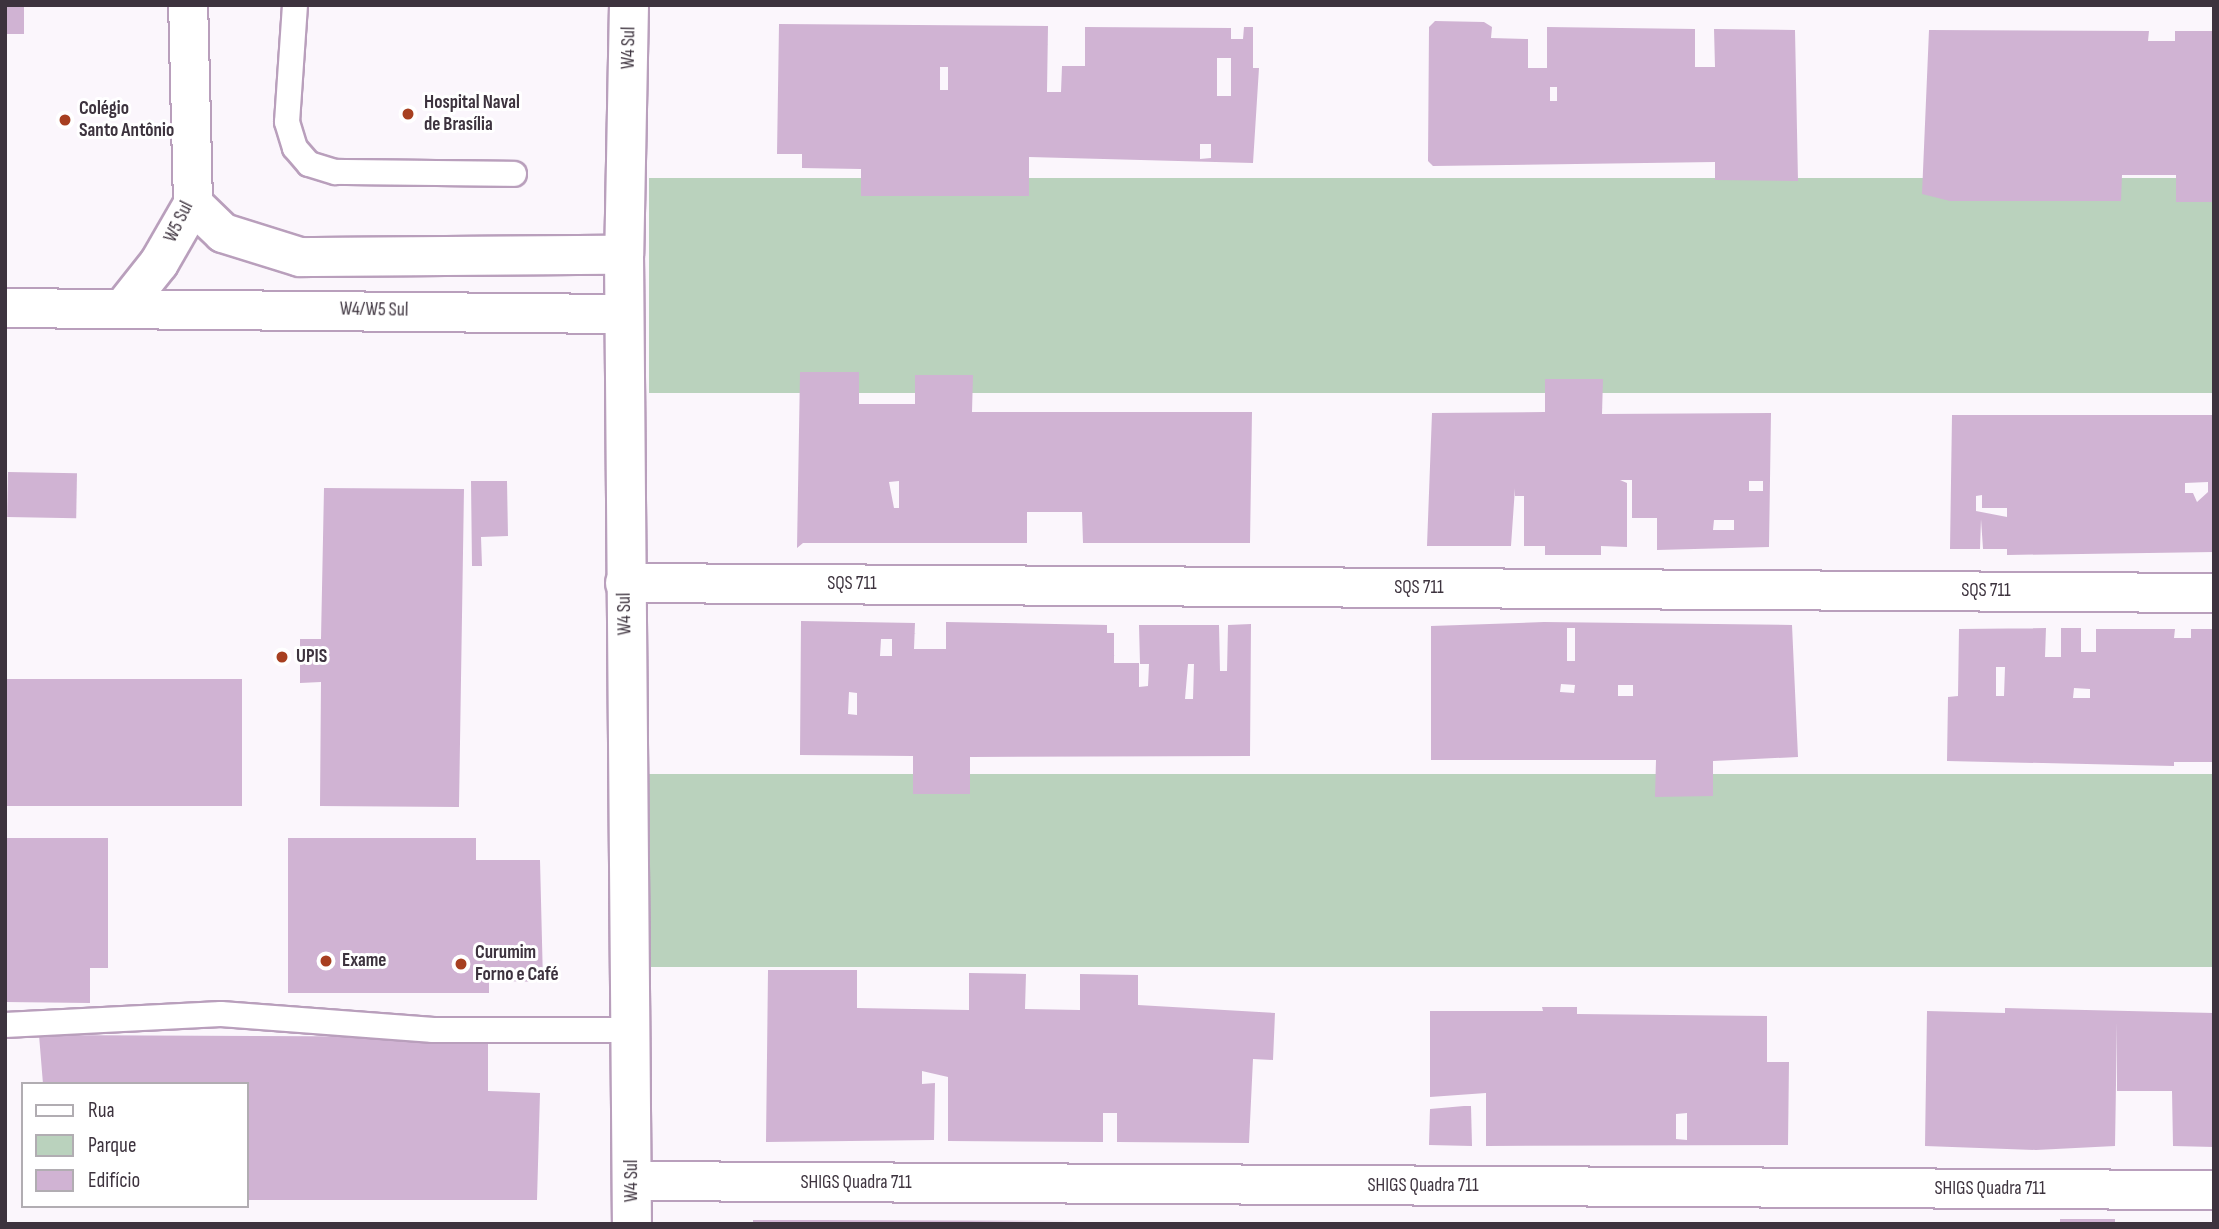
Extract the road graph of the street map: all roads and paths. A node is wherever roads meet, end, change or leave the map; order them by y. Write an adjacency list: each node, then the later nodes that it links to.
1 (188, 5): 5 (street, W5 Sul)
2 (295, 5): 4 (lane)
3 (629, 5): 6 (street, W4 Sul)
4 (514, 174)
5 (193, 204): 6 (street); 7 (street, W5 Sul)
6 (624, 255): 9 (street, W4 Sul)
7 (124, 307): 8 (street); 9 (street, W4/W5 Sul)
8 (5, 308)
9 (624, 314): 10 (street, W4 Sul)
10 (625, 583): 11 (street, SQS 711); 13 (street, W4 Sul)
11 (2214, 593)
12 (5, 1025): 13 (lane)
13 (633, 1030): 14 (street, W4 Sul)
14 (632, 1181): 15 (street, SHIGS Quadra 711); 16 (street, W4 Sul)
15 (2214, 1190)
16 (632, 1224)

